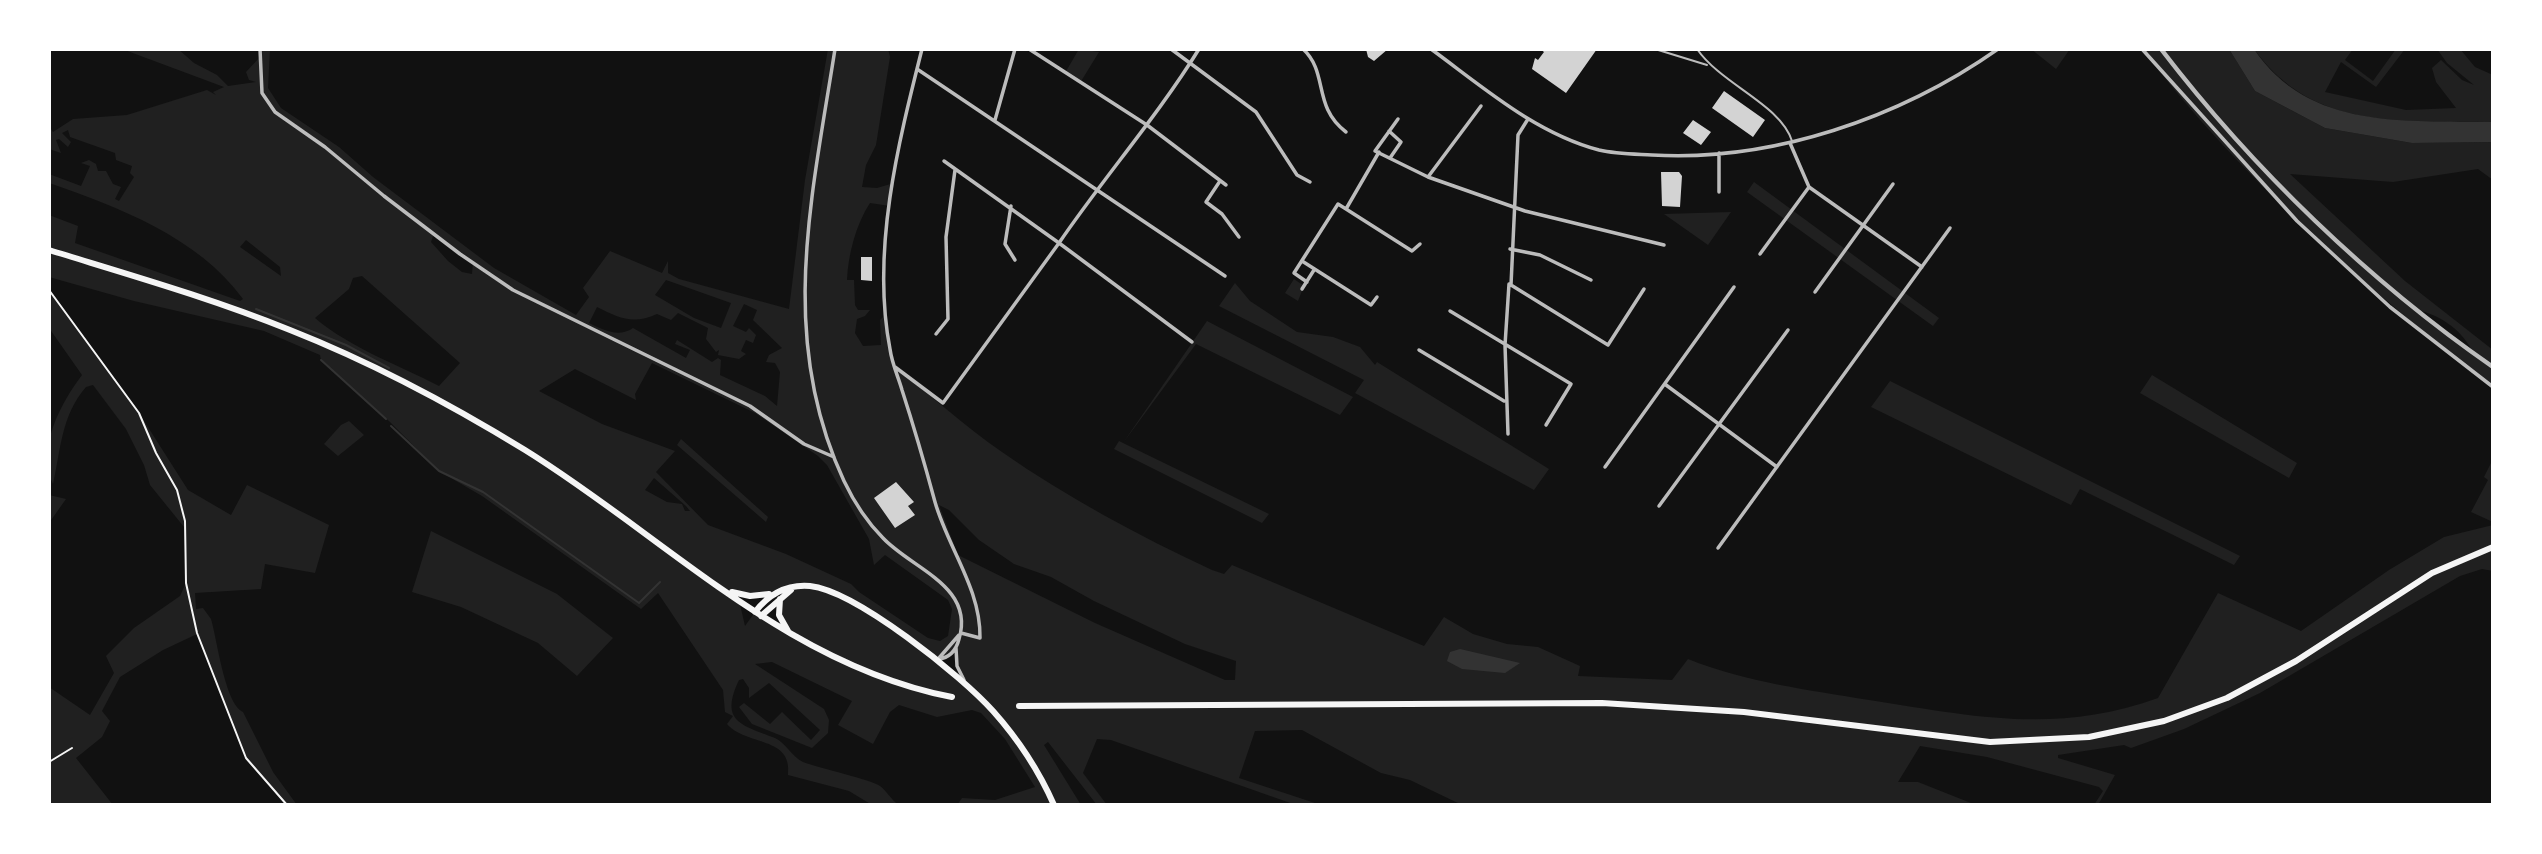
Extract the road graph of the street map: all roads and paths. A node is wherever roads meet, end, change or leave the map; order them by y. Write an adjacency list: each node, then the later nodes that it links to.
1 (260, 49): 79 (street)
2 (835, 49): 79 (street)
3 (922, 49): 17 (street)
4 (1015, 49): 21 (street)
5 (1029, 49): 22 (street)
6 (1171, 49): 15 (street)
7 (1199, 49): 15 (street)
8 (1303, 49): 24 (street)
9 (1431, 49): 19 (street)
10 (1655, 49): 16 (lane)
11 (1697, 49): 16 (lane)
12 (1998, 49): 25 (street)
13 (2142, 49): 74 (street)
14 (2161, 49): 72 (street)
15 (1191, 62): 22 (street); 33 (street)
16 (1708, 65): 25 (lane)
17 (917, 69): 21 (street); 71 (street)
18 (1481, 106): 31 (street)
19 (1528, 118): 27 (street); 39 (street)
20 (1398, 119): 23 (street)
21 (995, 120): 37 (street)
22 (1147, 125): 32 (street); 37 (street)
23 (1389, 130): 26 (street); 28 (street)
24 (1346, 132)
25 (1791, 142): 27 (street); 36 (street)
26 (1377, 151): 28 (street); 41 (street)
27 (1718, 153): 38 (street)
28 (1390, 158): 31 (street)
29 (944, 161): 30 (street)
30 (955, 170): 40 (street); 67 (street)
31 (1428, 177): 39 (street)
32 (1220, 181): 35 (street); 44 (street)
33 (1310, 182)
34 (1894, 184): 42 (street)
35 (1226, 185)
36 (1809, 187): 42 (street); 50 (street)
37 (1097, 188): 45 (street); 55 (street)
38 (1719, 192)
39 (1514, 204): 47 (street); 48 (street)
40 (1011, 206): 45 (street); 51 (street)
41 (1346, 209): 46 (street); 52 (street)
42 (1864, 224): 53 (street); 63 (street)
43 (1950, 228): 53 (street)
44 (1239, 237)
45 (1059, 243): 68 (street); 71 (street)
46 (1420, 244)
47 (1664, 244)
48 (1510, 249): 56 (street); 58 (street)
49 (49, 250): 85 (main road)
50 (1760, 254)
51 (1015, 260)
52 (1302, 261): 54 (street); 57 (street)
53 (1922, 267): 81 (street)
54 (1314, 269): 57 (street); 64 (street)
55 (1225, 276)
56 (1591, 280)
57 (1307, 282): 60 (street)
58 (1510, 285): 61 (street); 69 (street)
59 (1734, 287): 73 (street)
60 (1303, 289)
61 (1644, 289)
62 (49, 290): 97 (path)
63 (1815, 292)
64 (1377, 296)
65 (1450, 311): 69 (street)
66 (1788, 330): 77 (street)
67 (936, 334)
68 (1192, 342)
69 (1505, 345): 75 (street); 76 (street)
70 (1419, 350): 75 (street)
71 (893, 366): 88 (street)
72 (2493, 367)
73 (1665, 385): 77 (street); 80 (street)
74 (2493, 387)
75 (1505, 401): 78 (street)
76 (1546, 425)
77 (1718, 425): 81 (street); 82 (street)
78 (1508, 434)
79 (834, 457): 88 (street)
80 (1605, 467)
81 (1777, 467): 84 (street)
82 (1659, 506)
83 (2493, 547): 94 (main road)
84 (1718, 548)
85 (726, 591): 86 (main road); 87 (main road)
86 (777, 596): 87 (main road); 89 (main road); 91 (main road)
87 (758, 614): 89 (main road)
88 (961, 633): 90 (street); 91 (street)
89 (791, 635): 93 (main road)
90 (956, 648): 91 (street); 92 (street)
91 (938, 659): 92 (main road)
92 (965, 682): 98 (main road)
93 (952, 697)
94 (1019, 706)
95 (72, 748): 96 (path)
96 (49, 762)
97 (287, 805)
98 (1054, 805)

